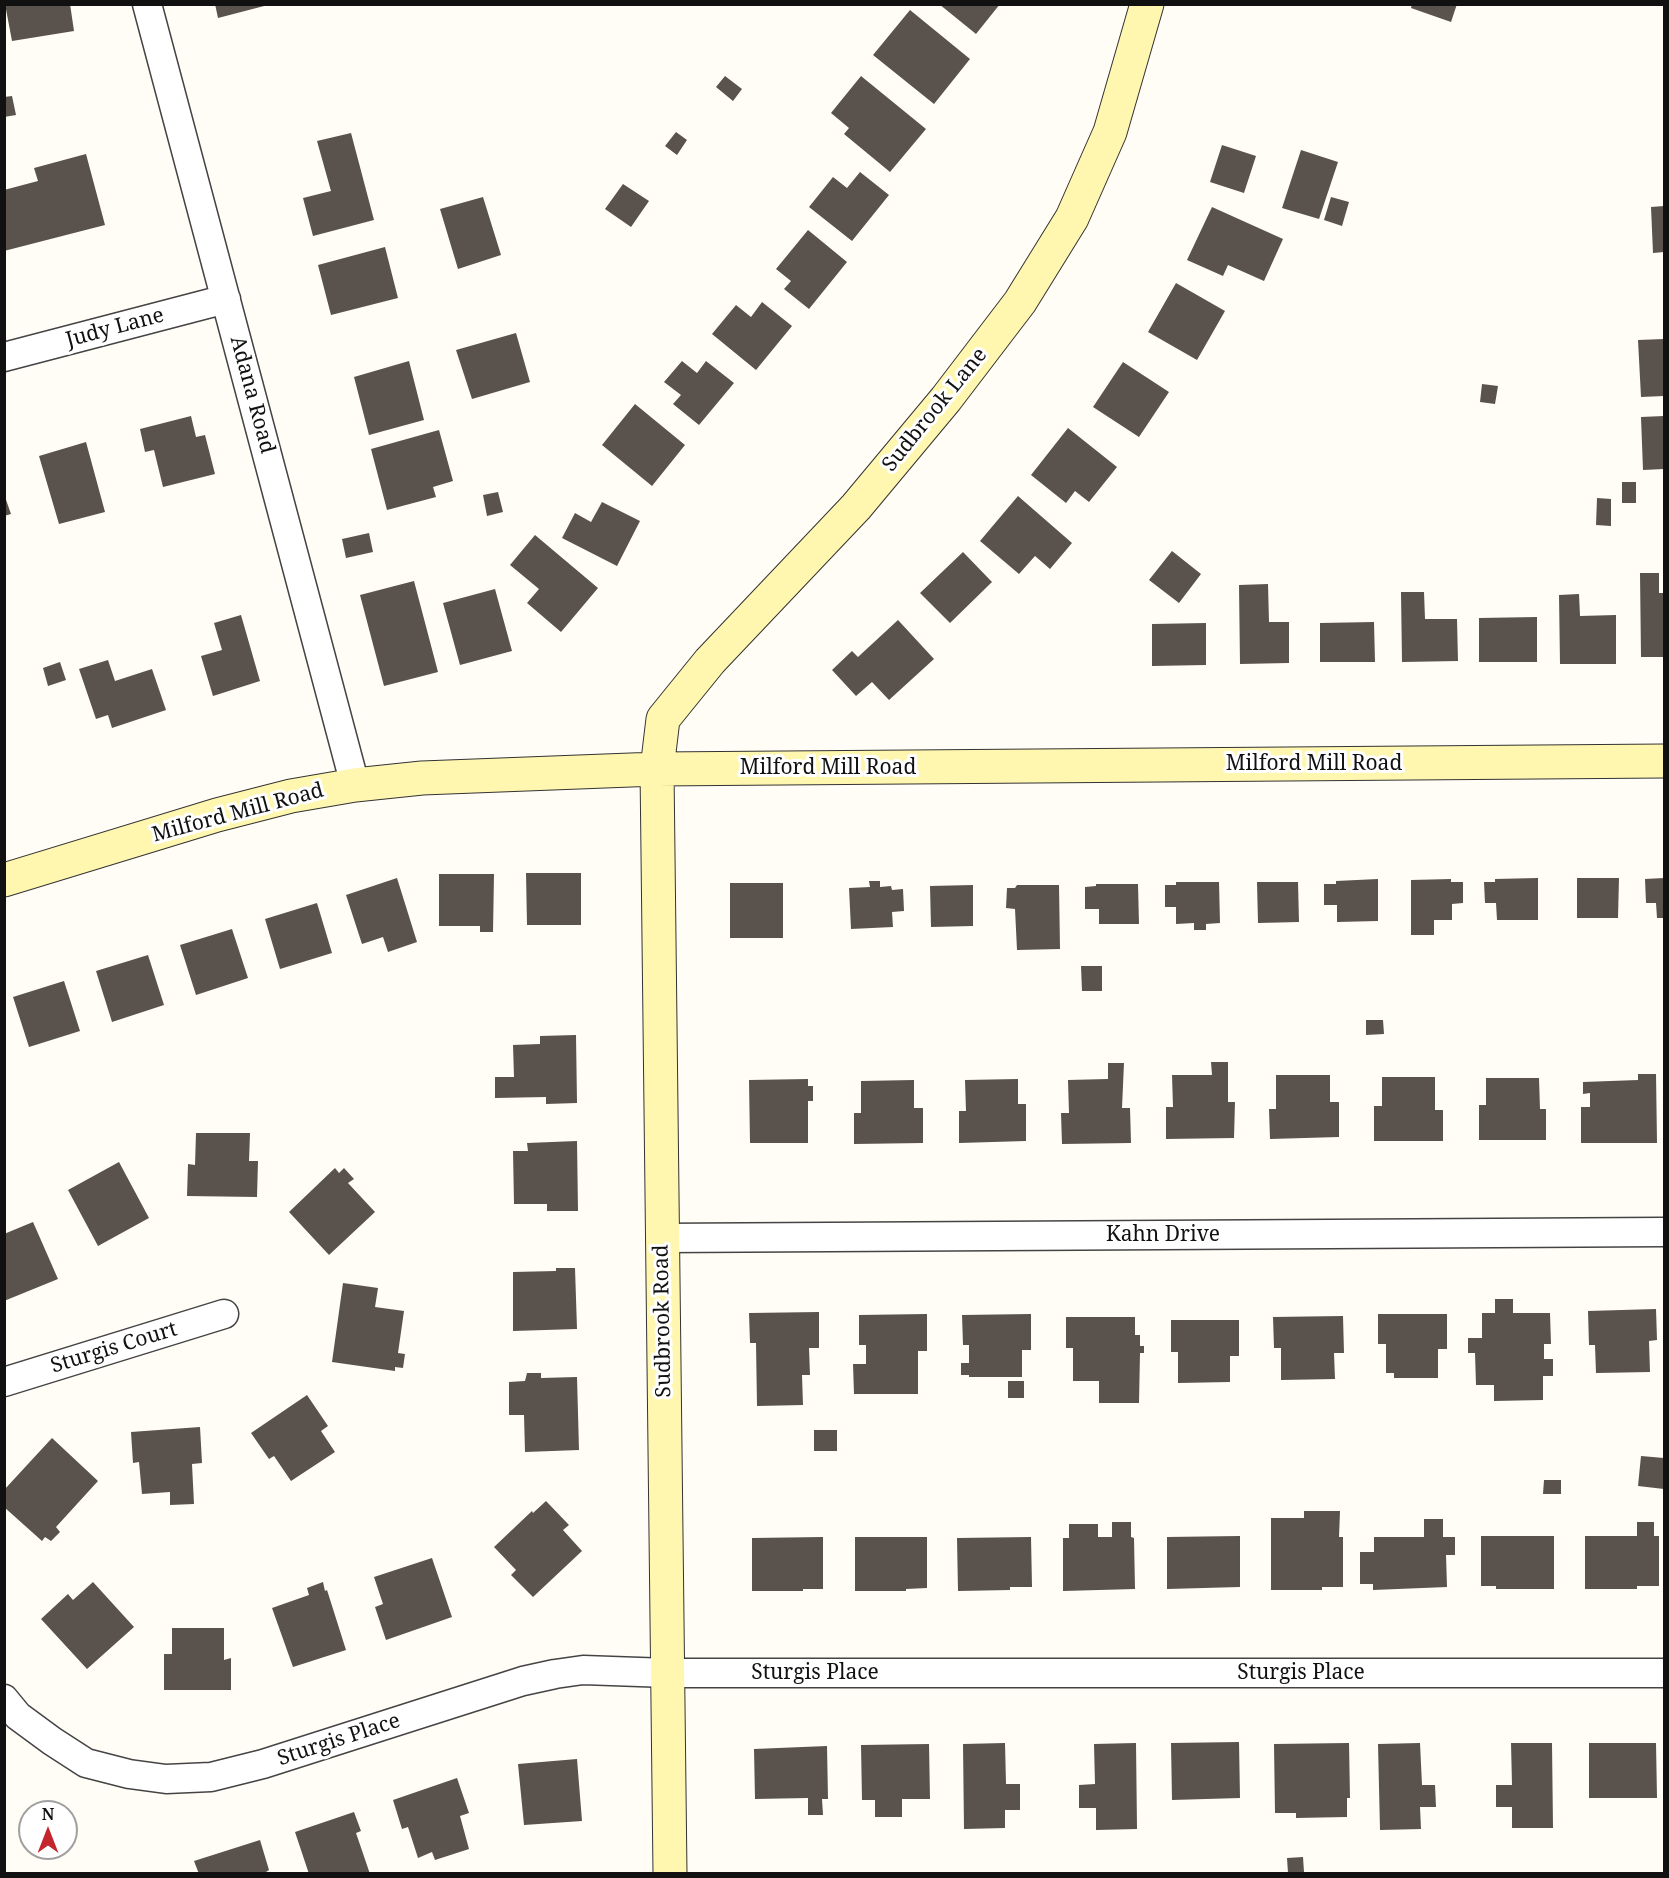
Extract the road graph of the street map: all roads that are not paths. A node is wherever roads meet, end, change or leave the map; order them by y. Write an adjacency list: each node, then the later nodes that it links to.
1 (147, 4): 3 (street, Adana Road)
2 (1147, 4): 6 (street, Sudbrook Lane)
3 (226, 298): 4 (street, Judy Lane); 7 (street, Adana Road)
4 (4, 357)
5 (1665, 761): 6 (street, Milford Mill Road)
6 (657, 769): 7 (street, Milford Mill Road); 10 (street, Sudbrook Road)
7 (355, 785): 8 (street, Milford Mill Road)
8 (4, 880)
9 (1665, 1232): 10 (street, Kahn Drive)
10 (662, 1238): 13 (street, Sudbrook Road)
11 (224, 1314): 12 (street, Sturgis Court)
12 (4, 1382)
13 (668, 1673): 14 (street, Sturgis Place); 15 (street, Sturgis Place); 16 (street, Sudbrook Road)
14 (1665, 1673)
15 (4, 1700)
16 (670, 1874)

